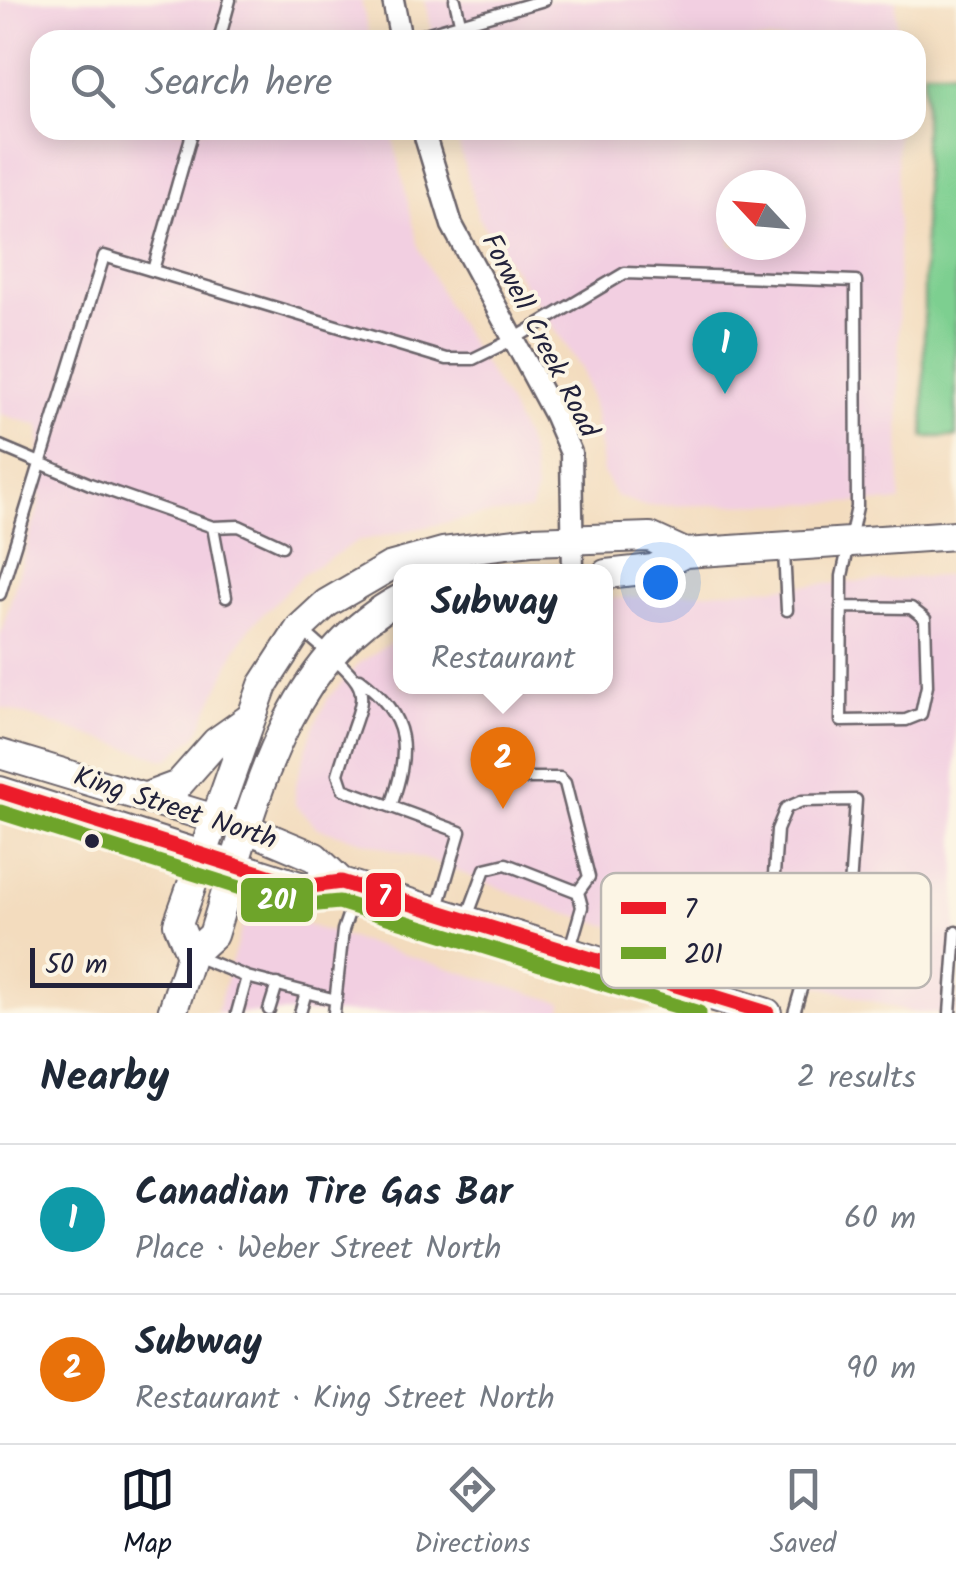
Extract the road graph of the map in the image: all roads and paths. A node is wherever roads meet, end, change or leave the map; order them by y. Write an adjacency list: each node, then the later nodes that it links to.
1 (230, 0): 6 (lane)
2 (394, 0): 7 (street)
3 (455, 0): 5 (lane)
4 (544, 0): 5 (lane)
5 (460, 22): 8 (lane)
6 (222, 30)
7 (401, 30)
8 (435, 30)
9 (190, 140): 11 (lane)
10 (427, 140): 12 (street, Forwell Creek Road)
11 (154, 270): 12 (lane); 14 (lane)
12 (514, 340): 17 (street, Forwell Creek Road); 18 (lane)
13 (0, 446): 14 (lane)
14 (40, 460): 15 (lane); 26 (lane)
15 (213, 527): 20 (lane); 27 (lane)
16 (956, 535): 18 (main road)
17 (574, 540): 21 (main road); 22 (main road); 23 (street, Forwell Creek Road)
18 (849, 540): 19 (main road); 29 (lane)
19 (784, 544): 21 (main road); 30 (lane)
20 (282, 546)
21 (685, 553): 25 (main road)
22 (400, 564)
23 (573, 564)
24 (393, 567): 31 (main road)
25 (613, 573)
26 (0, 594)
27 (226, 597)
28 (393, 602): 32 (main road)
29 (841, 606): 29 (lane)
30 (788, 610)
31 (300, 628): 32 (lane); 34 (main road)
32 (330, 653): 33 (lane); 41 (main road)
33 (355, 676): 39 (lane); 39 (lane)
34 (250, 718): 38 (main road); 40 (main road)
35 (0, 754): 38 (main road, King Street North)
36 (523, 778): 47 (lane)
37 (0, 791): 42 (main road, King Street North)
38 (146, 797): 40 (main road, King Street North)
39 (391, 806): 48 (lane)
40 (214, 817): 41 (main road, King Street North); 42 (main road)
41 (248, 829): 43 (main road); 46 (main road, King Street North)
42 (202, 853): 43 (main road, King Street North); 52 (main road)
43 (236, 864): 46 (main road, King Street North); 52 (main road)
44 (774, 873): 45 (lane)
45 (851, 873)
46 (349, 885): 48 (main road, King Street North); 59 (lane)
47 (578, 892): 49 (lane); 51 (lane)
48 (436, 912): 49 (main road, King Street North)
49 (466, 921): 51 (main road, King Street North)
50 (956, 932): 67 (lane)
51 (568, 953): 53 (main road, King Street North)
52 (191, 955): 54 (lane); 61 (main road)
53 (601, 963)
54 (247, 976): 55 (lane); 62 (lane)
55 (277, 984): 58 (lane); 60 (lane)
56 (684, 988): 65 (main road, King Street North)
57 (802, 988): 66 (lane)
58 (306, 992): 59 (lane); 63 (lane)
59 (336, 1000): 64 (lane)
60 (269, 1010)
61 (172, 1013)
62 (236, 1013)
63 (300, 1013)
64 (334, 1013)
65 (766, 1013)
66 (794, 1013)
67 (950, 1013)

